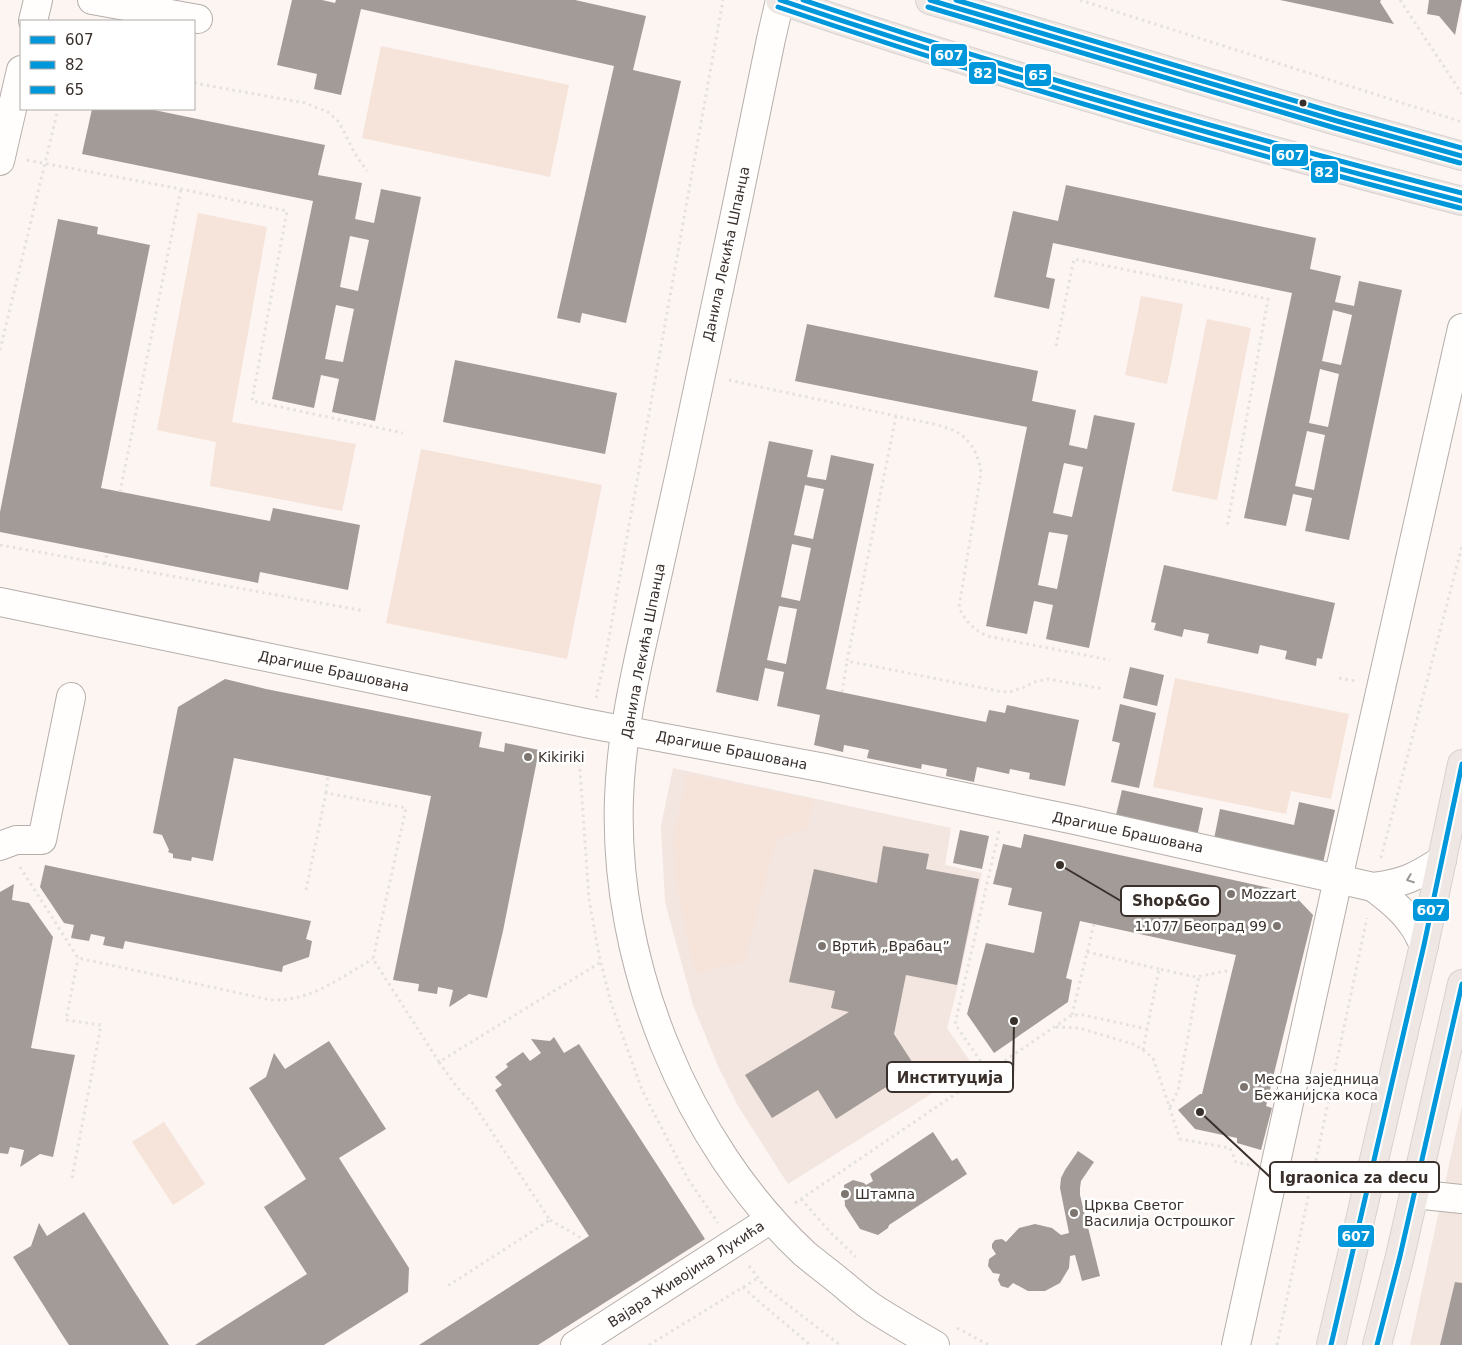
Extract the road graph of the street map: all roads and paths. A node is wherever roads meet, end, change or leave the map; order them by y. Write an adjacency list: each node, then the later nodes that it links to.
1 (38, 0): 10 (street)
2 (92, 0): 9 (street)
3 (723, 0): 8 (path)
4 (780, 0): 21 (main road); 25 (street, Данила Лекића Шпанца)
5 (930, 0): 16 (main road)
6 (1080, 0): 15 (path)
7 (1400, 0): 13 (path)
8 (722, 8)
9 (198, 19)
10 (33, 20)
11 (20, 74): 17 (street)
12 (195, 83): 19 (path)
13 (1462, 94)
14 (58, 110): 18 (path)
15 (1462, 122)
16 (1462, 156)
17 (1, 158): 18 (path)
18 (45, 163): 20 (path); 24 (path)
19 (368, 170)
20 (181, 189): 27 (path); 28 (path)
21 (1462, 200)
22 (1462, 328): 48 (street)
23 (1056, 346): 29 (path)
24 (0, 350)
25 (701, 374): 26 (path); 41 (street, Данила Лекића Шпанца)
26 (896, 416): 36 (path); 37 (path)
27 (403, 433)
28 (120, 492)
29 (1226, 528)
30 (0, 545): 33 (path)
31 (1462, 546): 49 (path)
32 (107, 553): 33 (path)
33 (105, 564): 35 (path)
34 (0, 602): 41 (street, Драгише Брашована)
35 (365, 611)
36 (1110, 660)
37 (847, 661): 38 (path); 39 (path)
38 (1104, 689)
39 (842, 692)
40 (72, 697): 46 (street)
41 (626, 730): 45 (street, Драгише Брашована); 73 (street, Данила Лекића Шпанца)
42 (1462, 764): 47 (main road)
43 (328, 776): 44 (path)
44 (326, 793): 50 (path); 55 (path)
45 (1005, 806): 48 (street, Драгише Брашована); 66 (path)
46 (3, 844): 54 (path)
47 (1442, 860): 49 (street, Драгише Брашована, one-way to 49); 52 (main road)
48 (1338, 879): 49 (street, Драгише Брашована); 86 (street)
49 (1373, 887): 52 (street, Драгише Брашована); 87 (path)
50 (306, 890)
51 (1094, 924): 53 (path)
52 (1424, 945): 88 (main road)
53 (1087, 952): 57 (path); 61 (path)
54 (78, 958): 55 (path); 69 (path)
55 (373, 958): 65 (path)
56 (601, 962): 65 (path)
57 (1159, 969): 59 (path); 63 (path)
58 (1230, 970): 59 (path)
59 (1199, 976): 67 (path)
60 (1462, 984): 70 (main road)
61 (1072, 1015): 62 (path); 63 (path)
62 (1055, 1027): 64 (path); 66 (path)
63 (1147, 1029): 64 (path)
64 (1143, 1050): 67 (path)
65 (439, 1062): 74 (path)
66 (988, 1072): 71 (path)
67 (1170, 1108): 68 (path)
68 (1234, 1158)
69 (72, 1178)
70 (1414, 1194): 72 (street); 89 (main road)
71 (801, 1199): 73 (path); 76 (path)
72 (1462, 1199)
73 (771, 1219): 80 (street, Вајара Живојина Лукића); 84 (street, Данила Лекића Шпанца)
74 (550, 1220): 75 (path); 77 (path)
75 (583, 1240)
76 (860, 1260)
77 (446, 1287)
78 (743, 1287): 81 (path); 82 (path); 83 (path)
79 (954, 1327): 85 (path)
80 (575, 1345)
81 (649, 1345)
82 (810, 1345)
83 (840, 1345)
84 (935, 1345)
85 (990, 1345)
86 (1236, 1345)
87 (1277, 1345)
88 (1331, 1345)
89 (1377, 1345)

